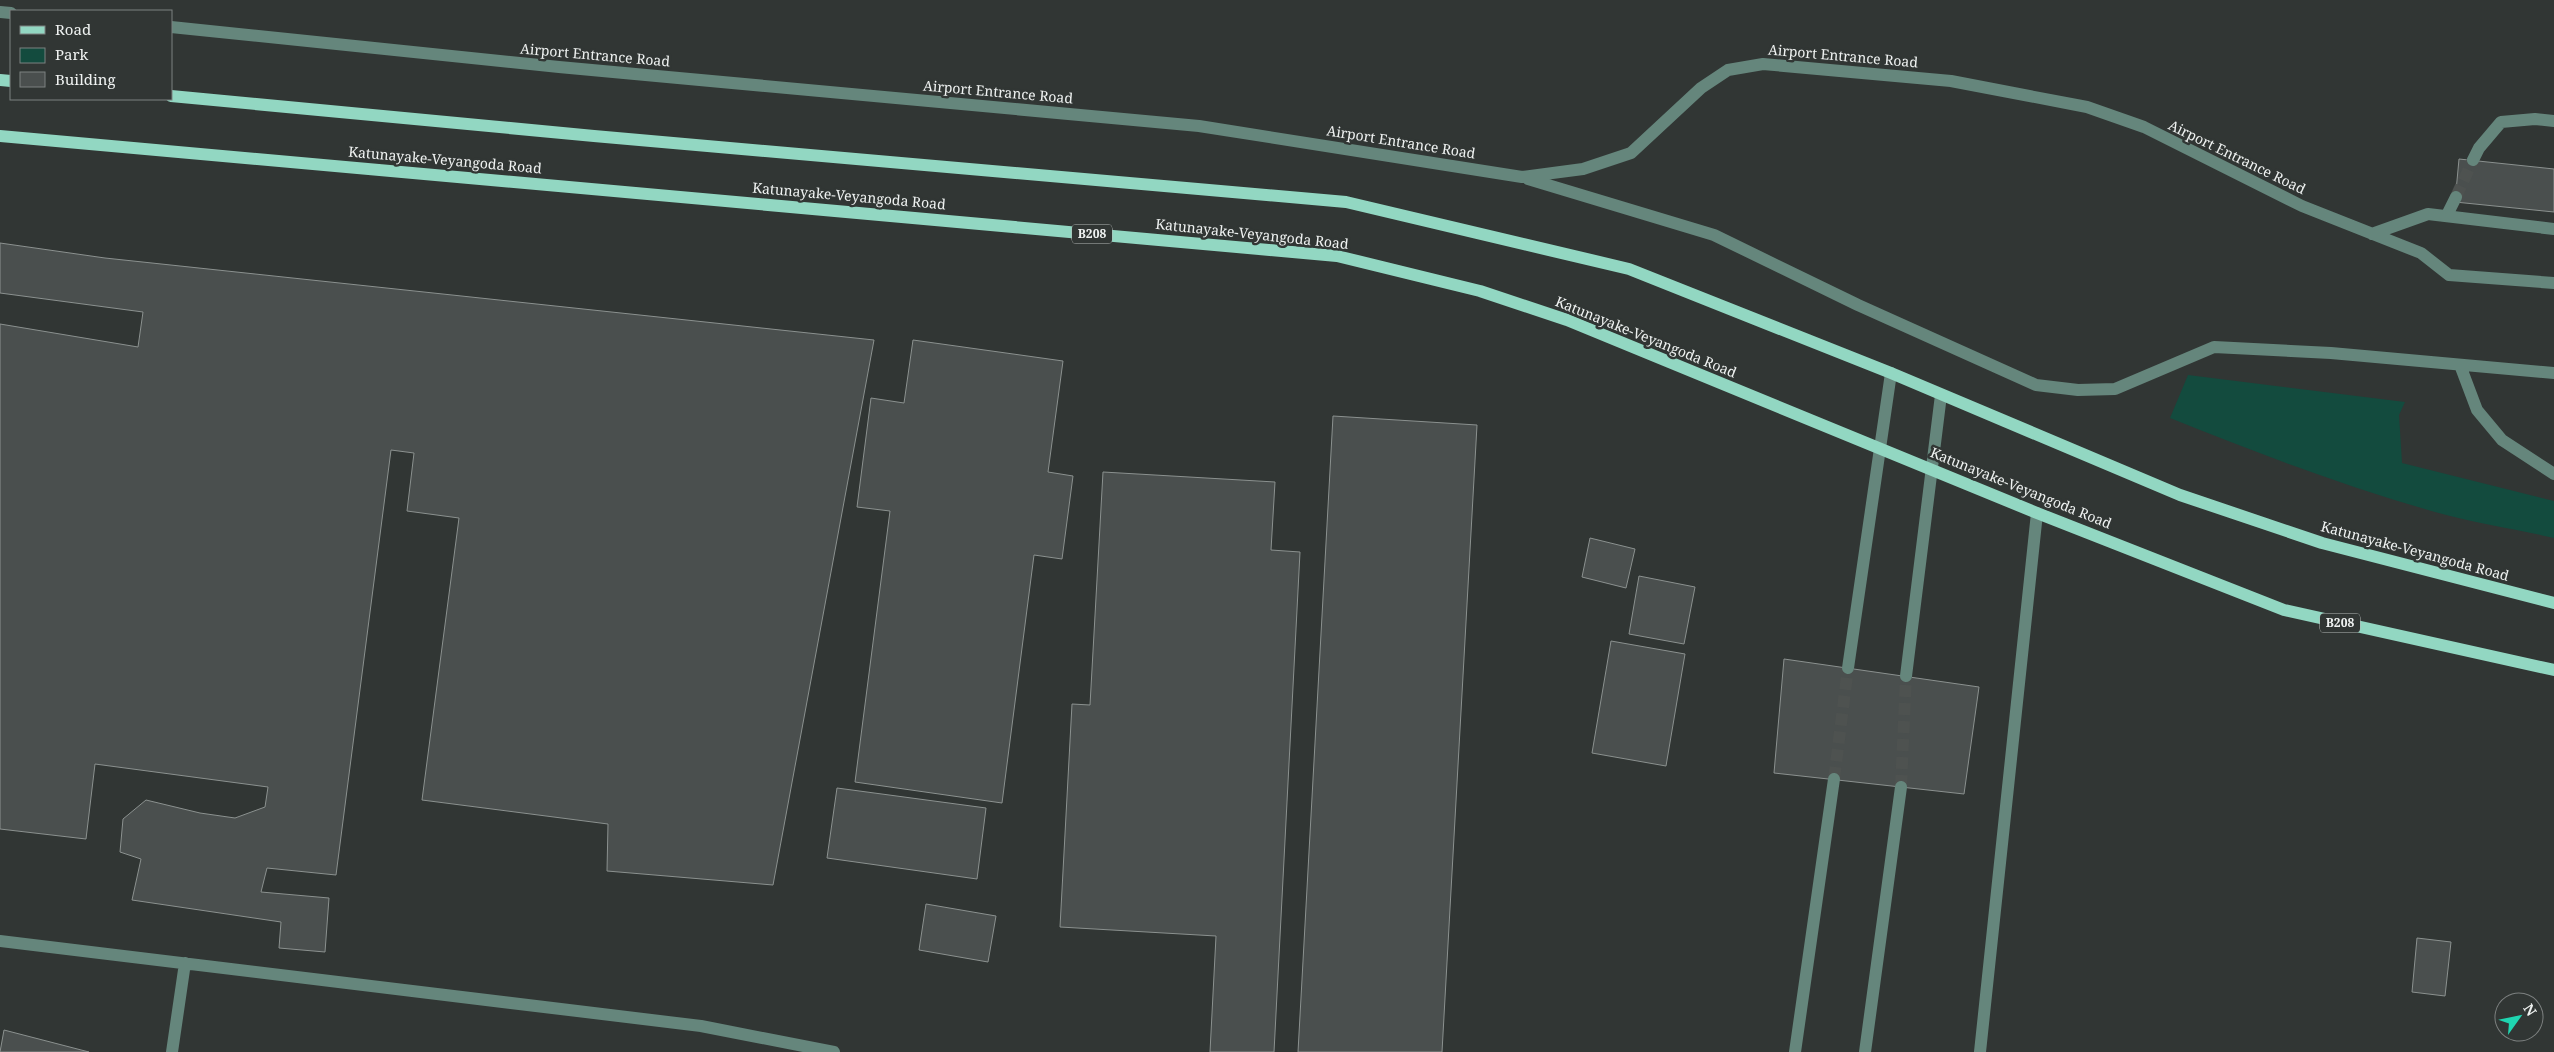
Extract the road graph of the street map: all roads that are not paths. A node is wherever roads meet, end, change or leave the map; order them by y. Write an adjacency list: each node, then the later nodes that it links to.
1 (172, 27): 6 (lane, Airport Entrance Road)
2 (172, 96): 13 (main road, Katunayake-Veyangoda Road)
3 (2554, 121): 5 (lane)
4 (0, 136): 16 (main road, Katunayake-Veyangoda Road / B208)
5 (2473, 160)
6 (1522, 177): 10 (lane, Airport Entrance Road); 12 (lane)
7 (2456, 197): 8 (lane)
8 (2447, 215): 9 (lane); 10 (lane)
9 (2554, 229)
10 (2372, 234): 11 (lane, Airport Entrance Road)
11 (2554, 283)
12 (2460, 365): 14 (lane); 18 (lane)
13 (1891, 373): 15 (main road, Katunayake-Veyangoda Road); 16 (lane)
14 (2554, 373)
15 (1941, 395): 17 (lane); 20 (main road, Katunayake-Veyangoda Road)
16 (1880, 448): 17 (main road, Katunayake-Veyangoda Road / B208); 21 (lane)
17 (1932, 468): 19 (main road, Katunayake-Veyangoda Road / B208); 23 (lane)
18 (2554, 474)
19 (2037, 513): 22 (main road, Katunayake-Veyangoda Road / B208); 32 (lane)
20 (2554, 603)
21 (1848, 668)
22 (2554, 670)
23 (1906, 676)
24 (1834, 779): 30 (lane)
25 (1900, 787): 31 (lane)
26 (0, 940): 27 (lane)
27 (185, 963): 28 (lane); 29 (lane)
28 (172, 1052)
29 (834, 1052)
30 (1795, 1052)
31 (1865, 1052)
32 (1980, 1052)

